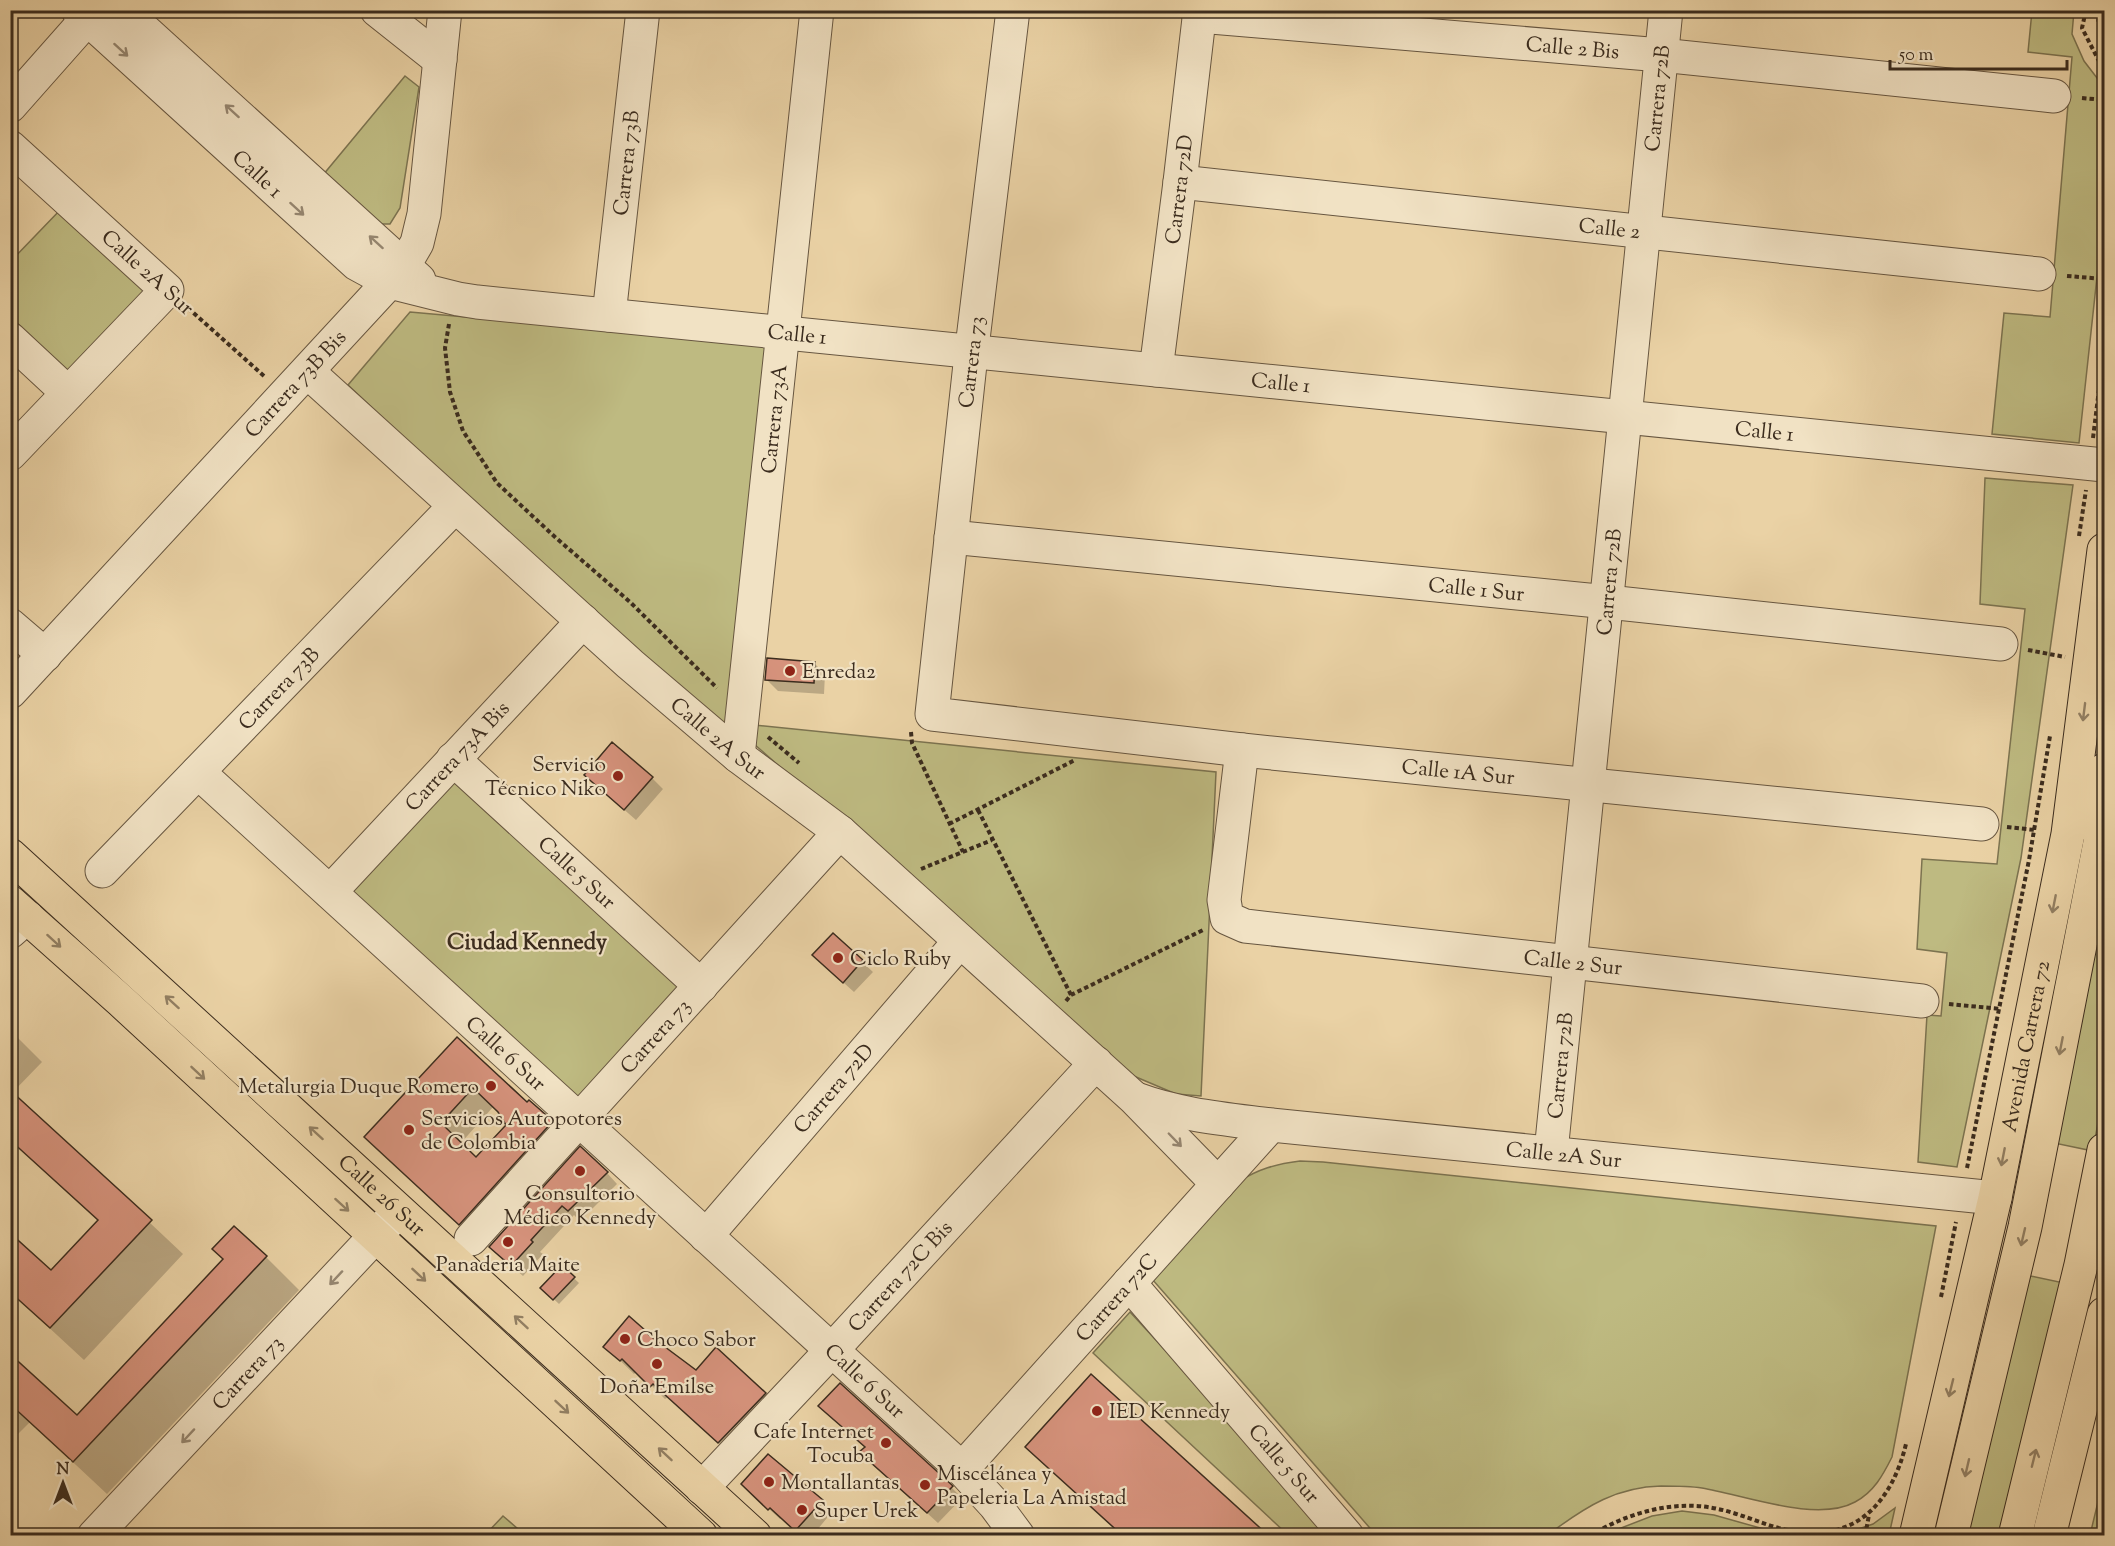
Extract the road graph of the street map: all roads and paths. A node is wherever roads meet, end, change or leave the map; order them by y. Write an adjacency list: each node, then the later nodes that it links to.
1 (122, 10): 22 (street, Calle 1, one-way to 1)
2 (377, 10): 14 (street)
3 (445, 10): 14 (street, Carrera 73B Bis)
4 (643, 10): 26 (street, Carrera 73B)
5 (817, 10): 27 (street, Carrera 73A)
6 (1013, 10): 30 (street, Carrera 73)
7 (1666, 10): 13 (street, Carrera 72B)
8 (2085, 10): 15 (path)
9 (2100, 10): 12 (path)
10 (87, 13): 17 (street); 22 (street, Calle 1, one-way to 22)
11 (1199, 13): 13 (street, Calle 2 Bis); 19 (street, Carrera 72D)
12 (2104, 31)
13 (1661, 55): 16 (street, Calle 2 Bis); 20 (street, Carrera 72B)
14 (440, 60): 22 (street, Carrera 73B Bis)
15 (2104, 71)
16 (2054, 96)
17 (10, 106)
18 (10, 147): 24 (street, Calle 2A Sur)
19 (1180, 182): 20 (street, Calle 2); 31 (street, Carrera 72D)
20 (1645, 232): 21 (street, Calle 2); 34 (street, Carrera 72B)
21 (2039, 274): 23 (path)
22 (397, 275): 25 (street, Calle 1); 32 (street, Carrera 73B Bis)
23 (2104, 279)
24 (167, 290): 32 (path, Calle 2A Sur); 33 (street)
25 (454, 309): 26 (street, Calle 1); 47 (path)
26 (609, 315): 27 (street, Calle 1)
27 (784, 333): 30 (street, Calle 1); 47 (street, Carrera 73A)
28 (10, 339): 33 (street)
29 (2104, 349): 36 (path)
30 (972, 352): 31 (street, Calle 1); 38 (street, Carrera 73)
31 (1156, 370): 34 (street, Calle 1)
32 (297, 384): 37 (street, Calle 2A Sur); 44 (street, Carrera 73B Bis)
33 (68, 393): 35 (street)
34 (1625, 417): 36 (street, Calle 1); 40 (street, Carrera 72B)
35 (10, 454)
36 (2097, 464): 39 (path)
37 (456, 506): 41 (street, Calle 2A Sur); 56 (street, Carrera 73B)
38 (951, 537): 40 (street, Calle 1 Sur); 48 (street, Carrera 73)
39 (2092, 545): 45 (main road, Avenida Carrera 72)
40 (1608, 602): 43 (street, Calle 1 Sur); 57 (street, Carrera 72B)
41 (583, 621): 52 (street, Calle 2A Sur); 53 (street, Carrera 73A Bis)
42 (10, 625): 44 (street)
43 (2001, 644): 45 (path)
44 (45, 655): 46 (street, Carrera 73B Bis)
45 (2072, 655): 65 (main road, Avenida Carrera 72, one-way to 65)
46 (10, 692)
47 (742, 713): 52 (street, Carrera 73A); 54 (path)
48 (932, 714): 50 (street, Calle 1A Sur); 60 (path)
49 (2051, 726): 62 (path)
50 (1086, 732): 51 (street, Calle 1A Sur); 58 (path)
51 (1242, 750): 57 (street, Calle 1A Sur); 72 (street)
52 (738, 756): 63 (street, Calle 2A Sur)
53 (453, 759): 70 (street, Carrera 73A Bis); 75 (street, Calle 5 Sur)
54 (807, 770)
55 (2104, 770): 65 (main road)
56 (198, 772): 68 (street, Carrera 73B); 70 (street, Calle 6 Sur)
57 (1589, 784): 61 (street, Calle 1A Sur); 74 (street, Carrera 72B)
58 (978, 810): 60 (path); 64 (path)
59 (2104, 822): 98 (main road, Avenida Carrera 72, one-way to 98)
60 (949, 824): 66 (path)
61 (1982, 824): 62 (path)
62 (2034, 830): 65 (path); 79 (path)
63 (840, 832): 73 (street, Calle 2A Sur); 75 (street, Carrera 73)
64 (992, 840): 66 (path); 76 (path)
65 (2065, 849): 80 (main road, Avenida Carrera 72, one-way to 80)
66 (963, 852): 69 (path)
67 (10, 855): 90 (main road, Calle 26 Sur, one-way to 67)
68 (102, 871)
69 (928, 877)
70 (330, 892): 83 (street, Calle 6 Sur)
71 (16, 917): 91 (main road, Calle 26 Sur, one-way to 91)
72 (1227, 918): 74 (street, Calle 2 Sur); 76 (path)
73 (960, 941): 78 (street, Calle 2A Sur); 92 (street, Carrera 72D)
74 (1572, 962): 77 (street, Calle 2 Sur); 86 (street, Carrera 72B)
75 (701, 986): 83 (street, Carrera 73)
76 (1071, 995): 78 (path)
77 (1922, 1001): 79 (path)
78 (1059, 1005): 81 (street, Calle 2A Sur)
79 (1999, 1009): 80 (path); 88 (path)
80 (2032, 1013): 89 (main road, Avenida Carrera 72, one-way to 89)
81 (1096, 1063): 82 (street, Calle 2A Sur); 97 (street, Carrera 72C Bis)
82 (1134, 1098): 84 (street, Calle 2A Sur); 87 (street, Calle 2A Sur, one-way to 87)
83 (579, 1120): 92 (street, Calle 6 Sur); 93 (street, Carrera 73)
84 (1270, 1125): 86 (street, Calle 2A Sur); 87 (street, Carrera 72C)
85 (2104, 1150): 112 (main road, one-way to 85)
86 (1551, 1152): 88 (street, Calle 2A Sur)
87 (1218, 1184): 94 (street, Carrera 72C)
88 (1962, 1195): 89 (street, Calle 2A Sur); 95 (path)
89 (1995, 1198): 95 (main road, Avenida Carrera 72)
90 (399, 1210): 91 (street, Carrera 73); 101 (main road, Calle 26 Sur, one-way to 90)
91 (375, 1236): 103 (street, Carrera 73, one-way to 103); 104 (main road, Calle 26 Sur, one-way to 104)
92 (706, 1236): 97 (street, Calle 6 Sur)
93 (471, 1239)
94 (1129, 1283): 100 (street, Carrera 72C); 107 (street, Calle 5 Sur)
95 (1953, 1312): 98 (main road); 110 (main road, Avenida Carrera 72, one-way to 110)
96 (2104, 1314): 113 (main road)
97 (831, 1351): 100 (street, Calle 6 Sur); 101 (street, Carrera 72C Bis)
98 (1979, 1418): 111 (main road, Avenida Carrera 72, one-way to 111)
99 (1907, 1440): 102 (path)
100 (962, 1469): 106 (street, Calle 6 Sur)
101 (702, 1488): 105 (main road, Calle 26 Sur)
102 (1869, 1514): 108 (path); 109 (path)
103 (94, 1536)
104 (701, 1536)
105 (754, 1536)
106 (1018, 1536)
107 (1347, 1536)
108 (1590, 1536)
109 (1865, 1536)
110 (1916, 1536)
111 (1951, 1536)
112 (2015, 1536)
113 (2049, 1536)

